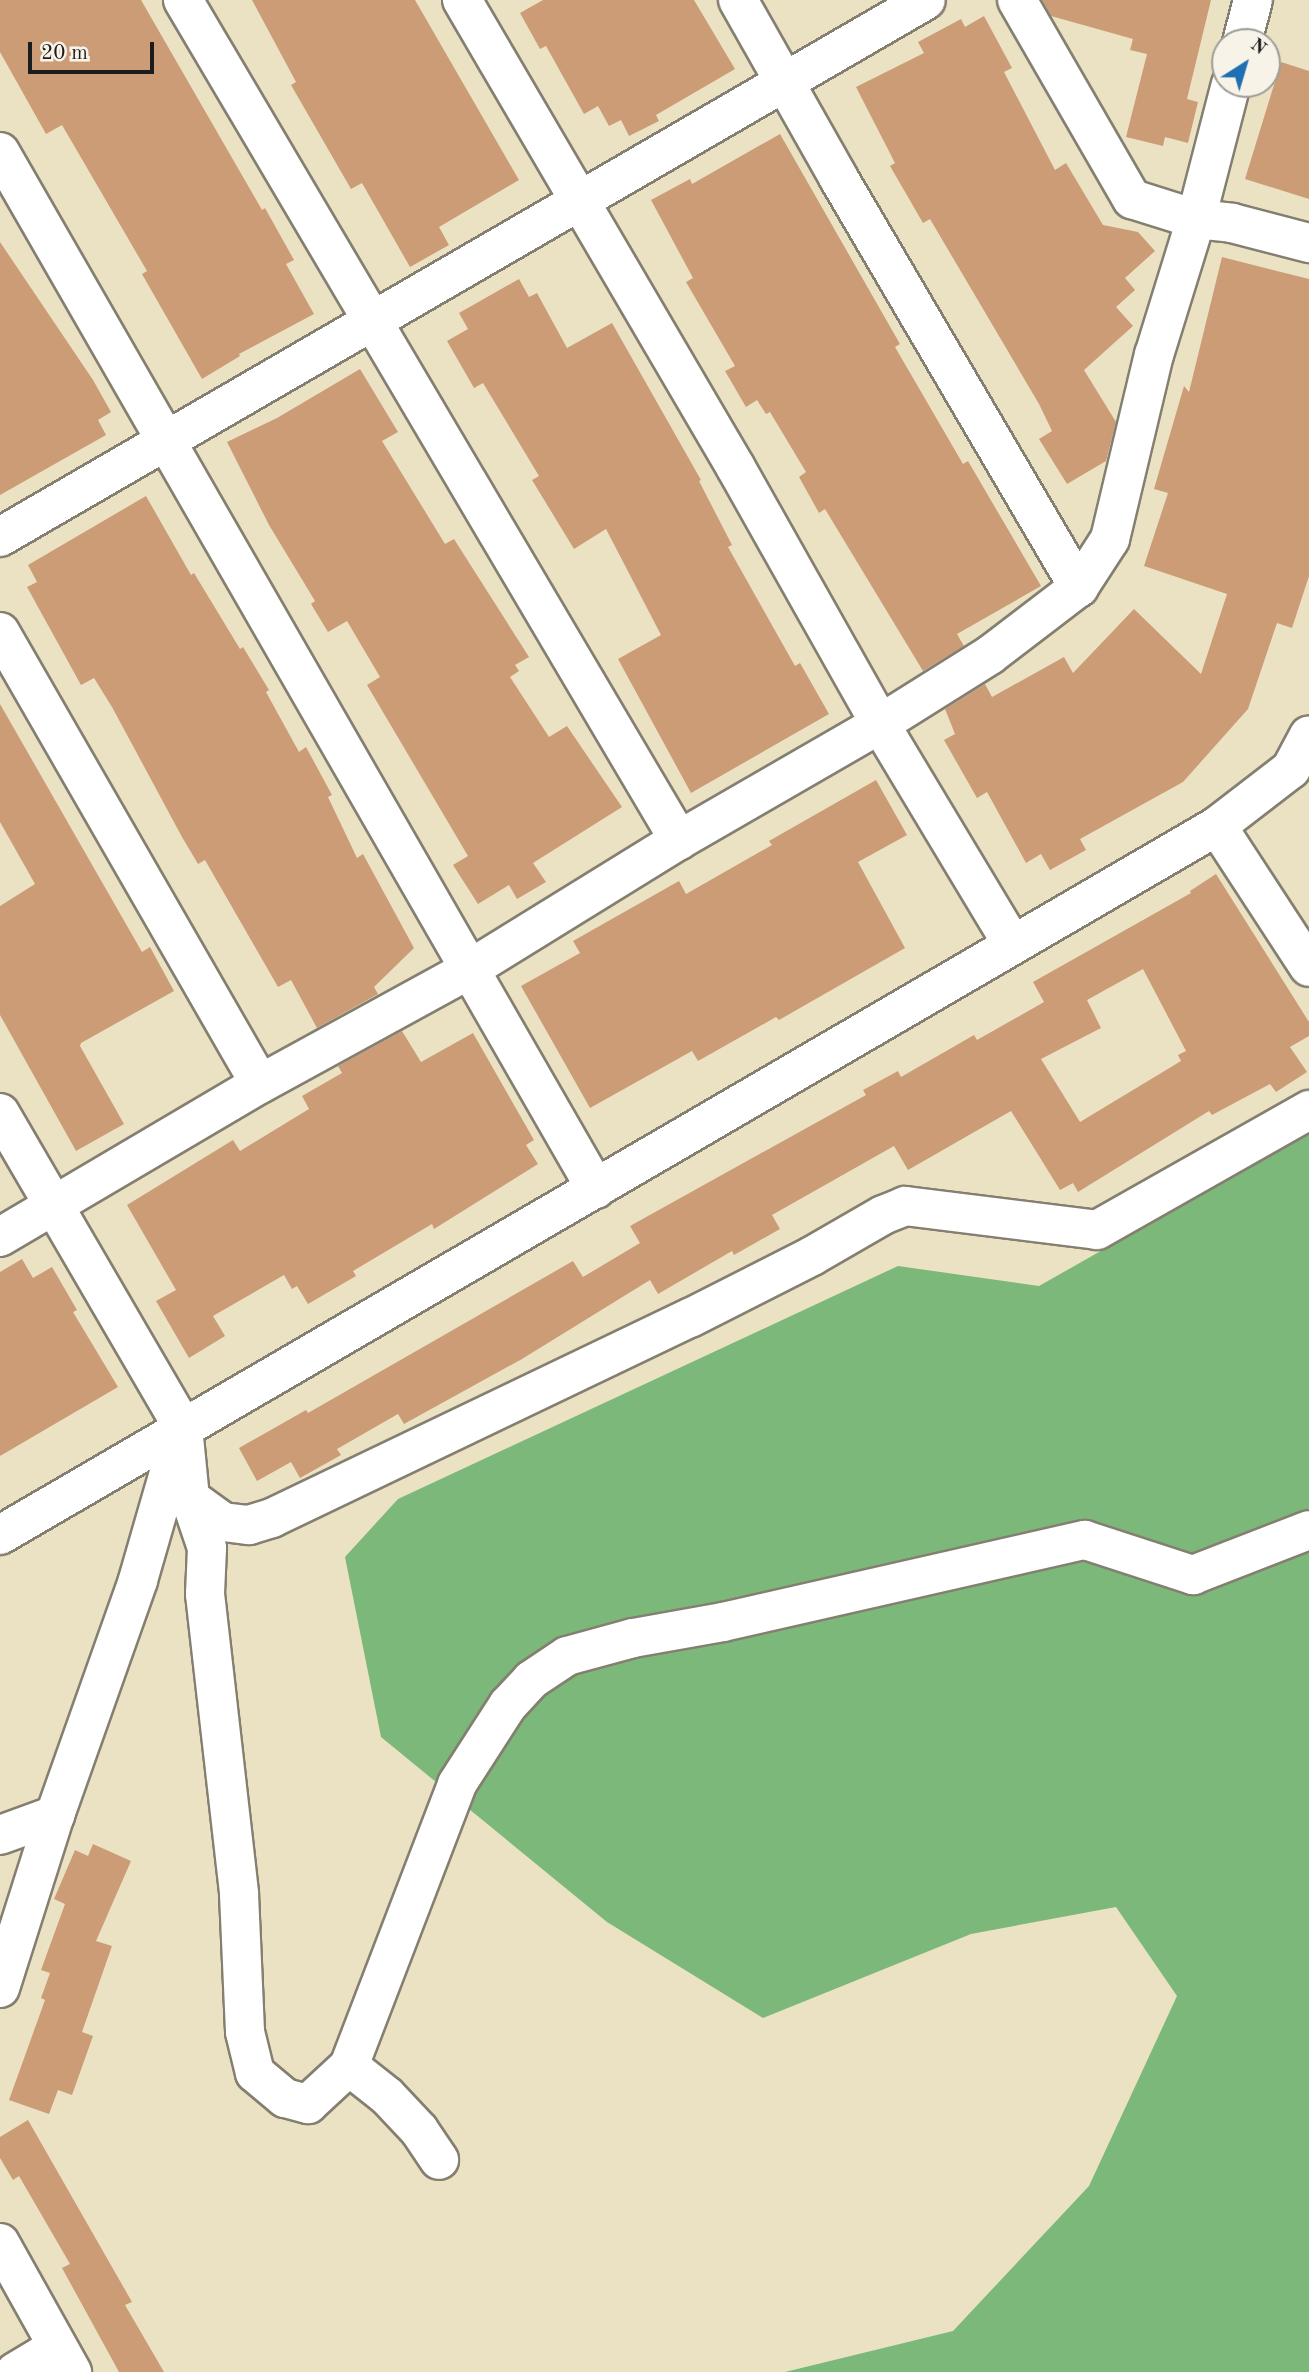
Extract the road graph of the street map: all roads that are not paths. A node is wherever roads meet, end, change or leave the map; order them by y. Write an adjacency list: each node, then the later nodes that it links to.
1 (183, 0): 14 (street)
2 (462, 0): 11 (street)
3 (738, 0): 8 (street)
4 (926, 0): 8 (street)
5 (1017, 0): 12 (street)
6 (1253, 0): 7 (street)
7 (1246, 28)
8 (785, 82): 11 (street); 17 (street)
9 (1227, 98): 12 (street)
10 (0, 152): 15 (street)
11 (580, 203): 14 (street); 19 (street)
12 (1196, 219): 13 (street); 17 (street)
13 (1309, 243)
14 (373, 322): 15 (street); 22 (street)
15 (167, 440): 16 (street); 25 (street)
16 (0, 537)
17 (1079, 587): 19 (street)
18 (0, 632): 26 (street)
19 (880, 724): 22 (street); 23 (street)
20 (1309, 735): 21 (street)
21 (1217, 826): 23 (street); 24 (street)
22 (679, 840): 25 (street)
23 (1012, 944): 29 (street)
24 (1309, 967)
25 (470, 969): 26 (street); 29 (street)
26 (260, 1084): 30 (street)
27 (1309, 1110): 33 (street)
28 (0, 1113): 30 (street)
29 (596, 1189): 32 (street)
30 (55, 1206): 31 (street); 32 (street)
31 (0, 1237)
32 (183, 1427): 33 (street); 35 (street); 36 (street)
33 (190, 1498): 39 (street)
34 (1309, 1530): 39 (street)
35 (0, 1535)
36 (55, 1815): 37 (street); 38 (street)
37 (0, 1835)
38 (0, 1987)
39 (349, 2066): 40 (street)
40 (439, 2160)
41 (0, 2243): 42 (street)
42 (65, 2359): 43 (street)
43 (15, 2372)

